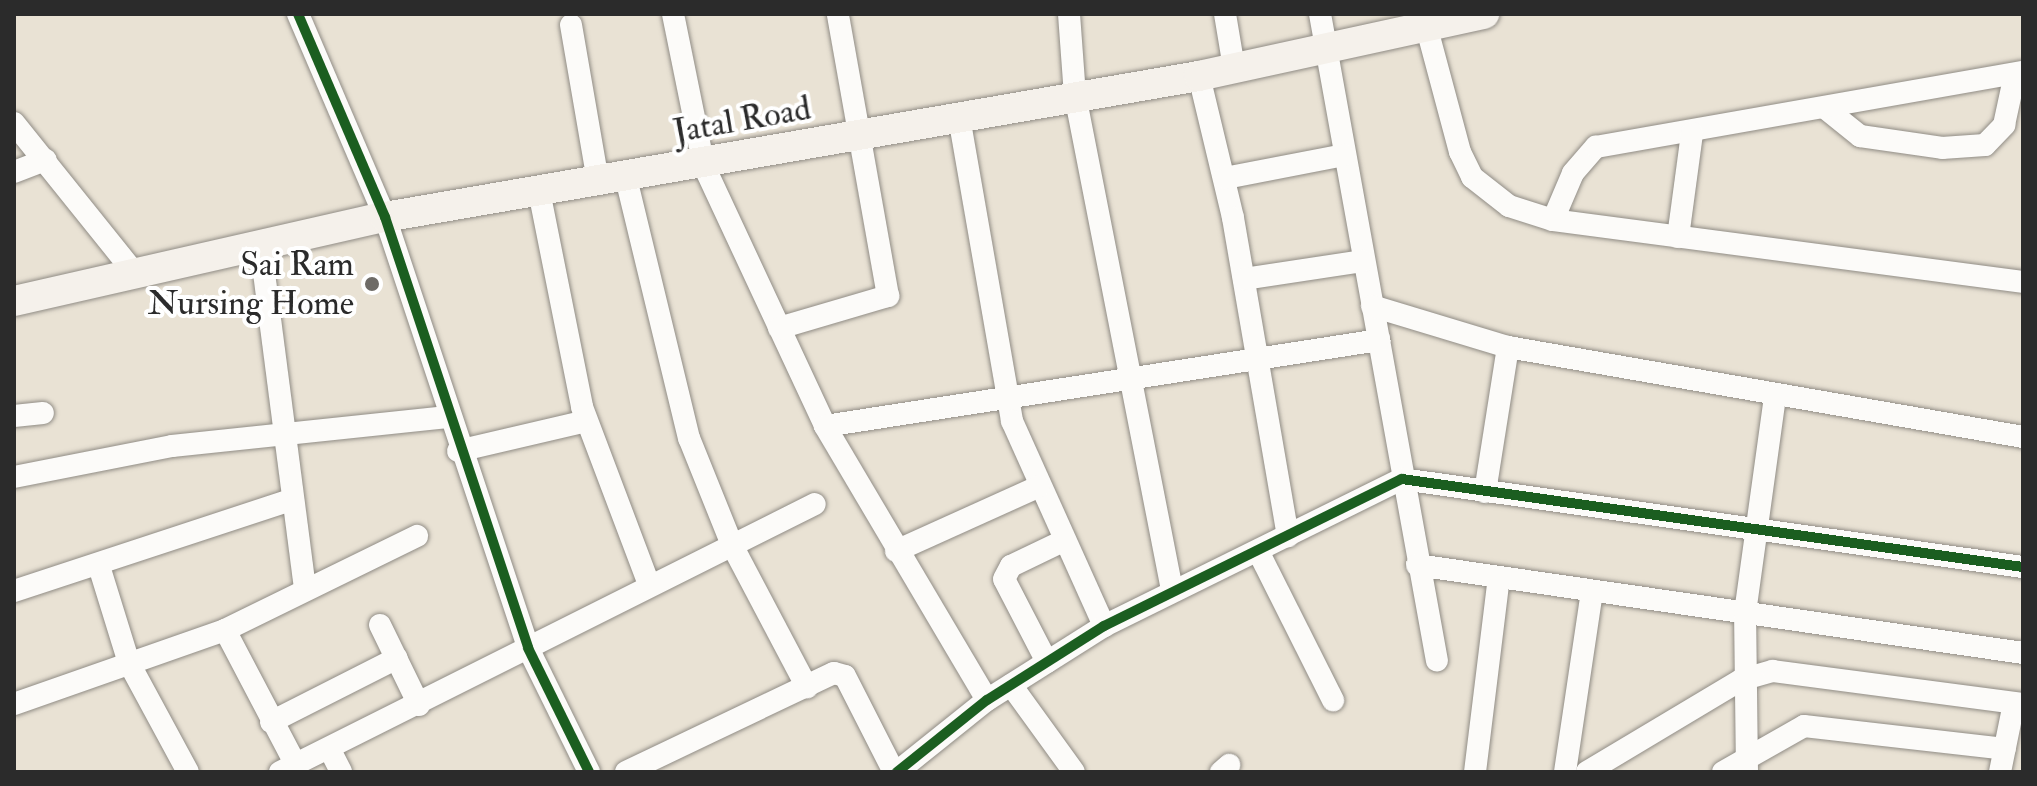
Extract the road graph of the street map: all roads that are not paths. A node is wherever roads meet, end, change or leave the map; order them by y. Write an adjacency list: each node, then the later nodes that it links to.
1 (298, 14): 27 (street)
2 (673, 14): 22 (street)
3 (838, 14): 19 (street)
4 (1069, 14): 14 (street)
5 (1225, 14): 11 (street)
6 (1320, 14): 10 (street)
7 (1484, 14): 9 (main road, Jatal Road)
8 (571, 25): 25 (street)
9 (1426, 25): 10 (main road, Jatal Road); 28 (street)
10 (1324, 47): 11 (main road, Jatal Road); 20 (street)
11 (1234, 68): 13 (main road, Jatal Road)
12 (2019, 73): 15 (street); 15 (street)
13 (1199, 76): 14 (main road, Jatal Road); 24 (street)
14 (1075, 95): 16 (main road, Jatal Road); 41 (street)
15 (1825, 108): 18 (street)
16 (959, 117): 19 (main road, Jatal Road); 43 (street)
17 (14, 123): 21 (street)
18 (1692, 133): 28 (street); 29 (street)
19 (862, 137): 22 (main road, Jatal Road); 37 (street)
20 (1344, 155): 24 (street); 31 (street)
21 (46, 160): 23 (street); 32 (street)
22 (704, 166): 25 (main road, Jatal Road); 37 (street)
23 (14, 172)
24 (1225, 178): 33 (street)
25 (612, 180): 26 (main road, Jatal Road); 62 (street)
26 (539, 191): 27 (main road, Jatal Road); 47 (street)
27 (385, 217): 30 (main road, Jatal Road); 46 (street)
28 (1553, 220): 29 (street)
29 (1678, 237): 34 (street)
30 (260, 242): 32 (main road, Jatal Road); 49 (street)
31 (1363, 261): 33 (street); 36 (street)
32 (132, 270): 35 (main road, Jatal Road)
33 (1244, 279): 40 (street)
34 (2023, 282)
35 (14, 301)
36 (1372, 306): 38 (street); 39 (street)
37 (779, 328): 48 (street)
38 (1379, 340): 40 (street); 53 (street)
39 (1508, 347): 42 (street); 55 (street)
40 (1258, 363): 41 (street); 60 (street)
41 (1133, 381): 43 (street); 71 (street)
42 (1775, 396): 50 (street); 58 (street)
43 (1008, 397): 48 (street); 54 (street)
44 (43, 413): 45 (street)
45 (14, 416)
46 (447, 417): 49 (street); 51 (street)
47 (587, 421): 51 (street); 69 (street)
48 (825, 426): 63 (street)
49 (283, 431): 52 (street); 56 (street)
50 (2023, 437)
51 (458, 451): 78 (street)
52 (14, 477)
53 (1402, 479): 55 (street); 60 (street); 65 (street)
54 (1038, 487): 61 (street); 63 (street)
55 (1485, 492): 58 (street)
56 (291, 500): 66 (street); 70 (street)
57 (815, 504): 62 (street)
58 (1755, 527): 67 (street); 74 (street)
59 (417, 536): 70 (street)
60 (1288, 536): 64 (street)
61 (1063, 541): 76 (street); 82 (street)
62 (732, 545): 69 (street); 86 (street)
63 (896, 551): 87 (street)
64 (1259, 553): 71 (street); 88 (street)
65 (1417, 565): 68 (street); 81 (street)
66 (99, 566): 72 (street); 83 (street)
67 (2023, 567)
68 (1499, 577): 73 (street); 102 (street)
69 (649, 584): 78 (street)
70 (305, 588): 77 (street)
71 (1172, 590): 76 (street)
72 (14, 591)
73 (1592, 592): 74 (street); 103 (street)
74 (1745, 613): 79 (street); 84 (street)
75 (380, 625): 80 (street)
76 (1104, 626): 82 (street)
77 (225, 630): 83 (street); 92 (street)
78 (528, 648): 91 (street); 98 (street)
79 (2023, 653)
80 (397, 658): 91 (street); 92 (street)
81 (1437, 661)
82 (1047, 662): 85 (street)
83 (129, 663): 90 (street); 97 (street)
84 (1741, 680): 89 (street); 95 (street); 104 (street)
85 (1011, 685): 87 (street); 101 (street)
86 (807, 687): 99 (street); 100 (street)
87 (987, 700): 100 (street)
88 (1333, 700)
89 (2018, 703): 93 (street)
90 (14, 704)
91 (419, 705): 94 (street)
92 (271, 722): 96 (street)
93 (2005, 749): 95 (street); 106 (street)
94 (336, 762): 96 (street)
95 (1747, 764): 105 (street)
96 (288, 768)
97 (188, 772)
98 (589, 772)
99 (626, 772)
100 (895, 772)
101 (1074, 772)
102 (1475, 772)
103 (1565, 772)
104 (1587, 772)
105 (1723, 772)
106 (2000, 772)

